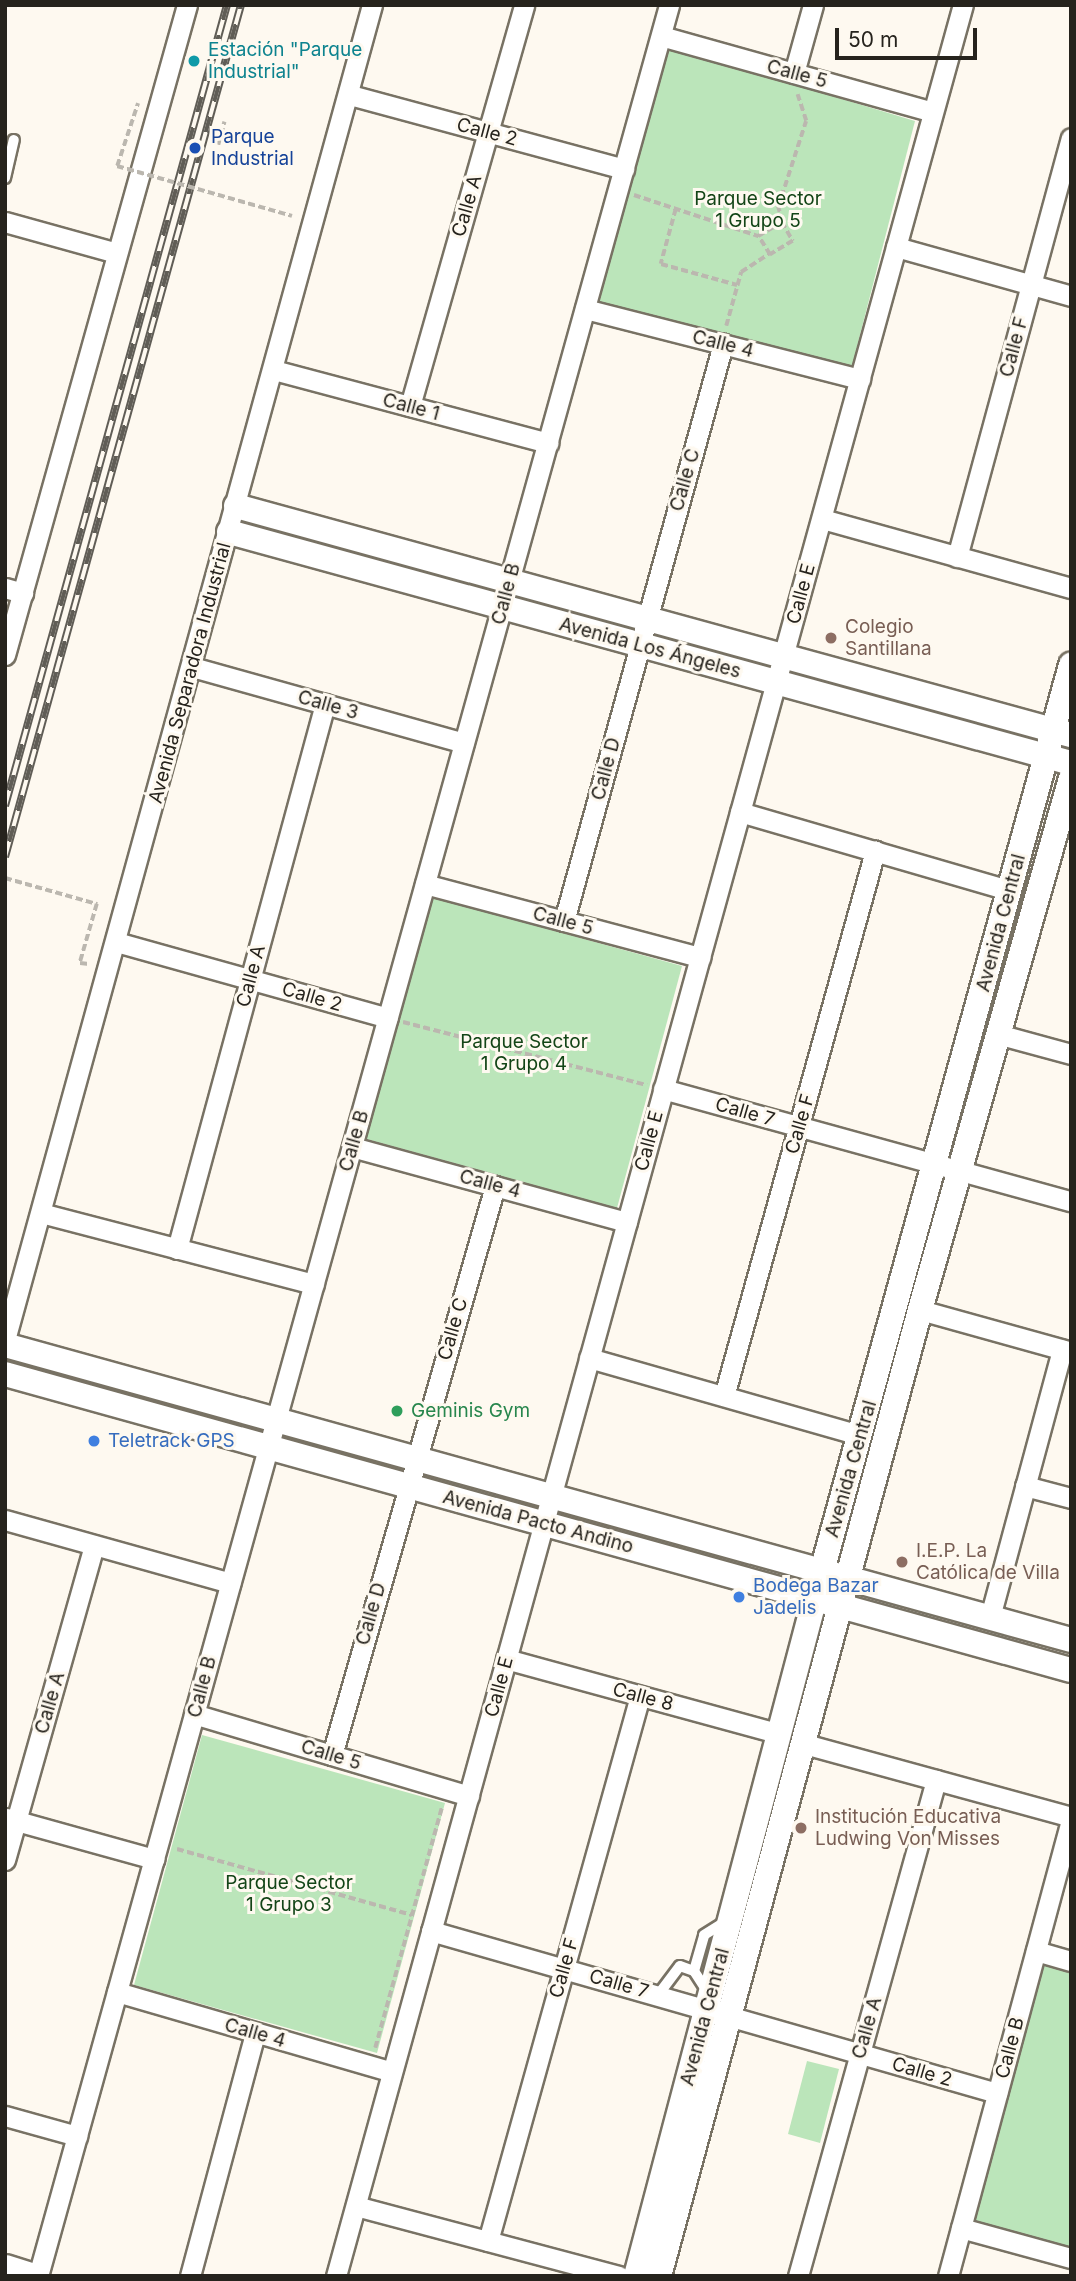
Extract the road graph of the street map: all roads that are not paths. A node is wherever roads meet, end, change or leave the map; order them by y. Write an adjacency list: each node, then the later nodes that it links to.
1 (187, 5): 18 (street)
2 (372, 5): 9 (street, Avenida Separadora Industrial)
3 (524, 5): 11 (street, Calle A)
4 (669, 5): 7 (street, Calle B)
5 (813, 5): 8 (street)
6 (962, 5): 10 (street, Calle E)
7 (661, 36): 8 (street, Calle 5); 15 (street, Calle B)
8 (794, 74): 10 (street, Calle 5)
9 (350, 95): 11 (street, Calle 2); 23 (street, Avenida Separadora Industrial)
10 (933, 112): 17 (street, Calle E)
11 (488, 133): 15 (street, Calle 2); 25 (street, Calle A)
12 (1071, 138): 19 (street, Calle F)
13 (14, 140): 14 (lane)
14 (5, 178)
15 (628, 184): 21 (street, Calle B)
16 (5, 222): 18 (street)
17 (896, 247): 19 (street); 24 (street, Calle E)
18 (117, 253): 33 (street)
19 (1031, 285): 20 (street); 30 (street, Calle F)
20 (1071, 296)
21 (585, 309): 22 (street, Calle 4); 26 (street, Calle B)
22 (722, 344): 24 (street, Calle 4); 35 (street, Calle C)
23 (274, 370): 25 (street, Calle 1); 27 (street, Avenida Separadora Industrial)
24 (860, 379): 28 (street, Calle E)
25 (410, 407): 26 (street, Calle 1)
26 (548, 443): 31 (street, Calle B)
27 (236, 506): 29 (street, Avenida Separadora Industrial); 31 (street, Avenida Los Ángeles)
28 (821, 519): 30 (street); 38 (street, Calle E)
29 (229, 532): 34 (street, Avenida Los Ángeles); 40 (street, Avenida Separadora Industrial)
30 (957, 556): 32 (street)
31 (510, 580): 34 (street, Calle B); 35 (street, Avenida Los Ángeles)
32 (1071, 588)
33 (14, 590): 37 (street)
34 (502, 608): 36 (street, Avenida Los Ángeles); 44 (street, Calle B)
35 (647, 617): 36 (street, Calle D); 38 (street, Avenida Los Ángeles)
36 (640, 645): 41 (street, Avenida Los Ángeles); 52 (street, Calle D)
37 (5, 655)
38 (784, 655): 41 (street, Calle E); 43 (street, Avenida Los Ángeles)
39 (1071, 665): 43 (street, Avenida Central)
40 (192, 667): 42 (street, Calle 3); 53 (street, Avenida Separadora Industrial)
41 (776, 682): 45 (street, Avenida Los Ángeles); 48 (street, Calle E)
42 (325, 704): 44 (street, Calle 3); 55 (street, Calle A)
43 (1061, 733): 45 (street, Avenida Central)
44 (464, 743): 50 (street, Calle B)
45 (1046, 757): 46 (street, Avenida Los Ángeles); 51 (street, Avenida Central)
46 (1071, 763)
47 (1071, 778): 57 (street, Avenida Central)
48 (740, 812): 49 (street); 54 (street, Calle E)
49 (875, 851): 51 (street); 60 (street, Calle F)
50 (425, 884): 52 (street, Calle 5); 56 (street, Calle B)
51 (1009, 890): 62 (street, Avenida Central)
52 (564, 921): 54 (street, Calle 5)
53 (116, 942): 55 (street, Calle 2); 65 (street, Avenida Separadora Industrial)
54 (700, 957): 59 (street, Calle E)
55 (250, 979): 56 (street, Calle 2); 67 (street, Calle A)
56 (398, 1020): 61 (street, Calle B)
57 (1001, 1035): 58 (street); 62 (street, Avenida Central)
58 (1071, 1055)
59 (655, 1087): 60 (street, Calle 7); 66 (street, Calle E)
60 (799, 1127): 62 (street, Calle 7); 74 (street, Calle F)
61 (352, 1147): 63 (street, Calle 4); 68 (street, Calle B)
62 (947, 1169): 64 (street); 69 (street, Avenida Central); 76 (street, Avenida Central)
63 (495, 1186): 66 (street, Calle 4); 78 (street, Calle C)
64 (1071, 1201)
65 (41, 1213): 67 (street); 70 (street, Avenida Separadora Industrial)
66 (627, 1222): 72 (street, Calle E)
67 (177, 1249): 68 (street)
68 (314, 1284): 75 (street, Calle B)
69 (920, 1310): 71 (street); 86 (street, Avenida Central)
70 (5, 1343): 75 (street, Avenida Pacto Andino)
71 (1067, 1351): 79 (street)
72 (589, 1358): 74 (street); 80 (street, Calle E)
73 (5, 1374): 77 (street, Avenida Pacto Andino)
74 (724, 1396): 76 (street)
75 (276, 1420): 77 (street, Calle B); 78 (street, Avenida Pacto Andino)
76 (860, 1435): 85 (street, Avenida Central)
77 (268, 1449): 78 (street, Avenida Pacto Andino); 87 (street, Calle B)
78 (411, 1472): 80 (street, Avenida Pacto Andino); 83 (street, Avenida Pacto Andino); 97 (street, Calle D)
79 (1026, 1486): 81 (street); 90 (street)
80 (551, 1496): 83 (street, Calle E); 85 (street, Avenida Pacto Andino)
81 (1071, 1498)
82 (5, 1520): 84 (street)
83 (544, 1523): 88 (street, Avenida Pacto Andino); 92 (street, Calle E)
84 (94, 1545): 87 (street); 101 (street, Calle A)
85 (822, 1571): 86 (street, Avenida Pacto Andino); 88 (street, Avenida Central)
86 (847, 1578): 89 (street, Avenida Central); 90 (street, Avenida Pacto Andino)
87 (230, 1583): 95 (street, Calle B)
88 (816, 1597): 89 (street, Avenida Pacto Andino); 96 (street, Avenida Central)
89 (840, 1603): 93 (street, Avenida Pacto Andino); 96 (street, Avenida Central)
90 (990, 1617): 91 (street, Avenida Pacto Andino)
91 (1071, 1640)
92 (506, 1659): 94 (street, Calle 8); 99 (street, Calle E)
93 (1071, 1670)
94 (640, 1696): 96 (street, Calle 8); 108 (street, Calle F)
95 (194, 1714): 97 (street, Calle 5); 102 (street, Calle B)
96 (790, 1738): 98 (street); 104 (street, Avenida Central); 112 (street, Avenida Central)
97 (332, 1755): 99 (street, Calle 5)
98 (936, 1780): 100 (street); 114 (street, Calle A)
99 (469, 1796): 105 (street, Calle E)
100 (1071, 1818): 106 (street, Calle B)
101 (11, 1819): 102 (street); 103 (street, Calle A)
102 (164, 1853): 110 (street, Calle B)
103 (5, 1860)
104 (731, 1918): 109 (lane); 112 (street, Avenida Central)
105 (433, 1927): 108 (street, Calle 7); 115 (street, Calle E)
106 (1036, 1951): 107 (street); 116 (street, Calle B)
107 (1071, 1961)
108 (564, 1969): 111 (street, Calle 7); 121 (street, Calle F)
109 (694, 1971): 111 (lane); 112 (lane)
110 (117, 1992): 113 (street, Calle 4); 118 (street, Calle B)
111 (658, 1995): 112 (street, Calle 7)
112 (714, 2007): 114 (street, Calle 2); 129 (street, Avenida Central); 130 (street, Avenida Central)
113 (255, 2033): 115 (street, Calle 4); 126 (street)
114 (860, 2054): 116 (street, Calle 2); 131 (street, Calle A)
115 (393, 2073): 119 (street, Calle E)
116 (998, 2093): 120 (street, Calle B)
117 (5, 2116): 118 (street)
118 (77, 2136): 125 (street, Calle B)
119 (356, 2206): 121 (street); 127 (street, Calle E)
120 (961, 2228): 122 (street); 132 (street, Calle B)
121 (488, 2241): 128 (street)
122 (1071, 2258)
123 (5, 2269): 124 (main road)
124 (28, 2276)
125 (38, 2276)
126 (190, 2276)
127 (336, 2276)
128 (619, 2276)
129 (636, 2276)
130 (659, 2276)
131 (798, 2276)
132 (948, 2276)

